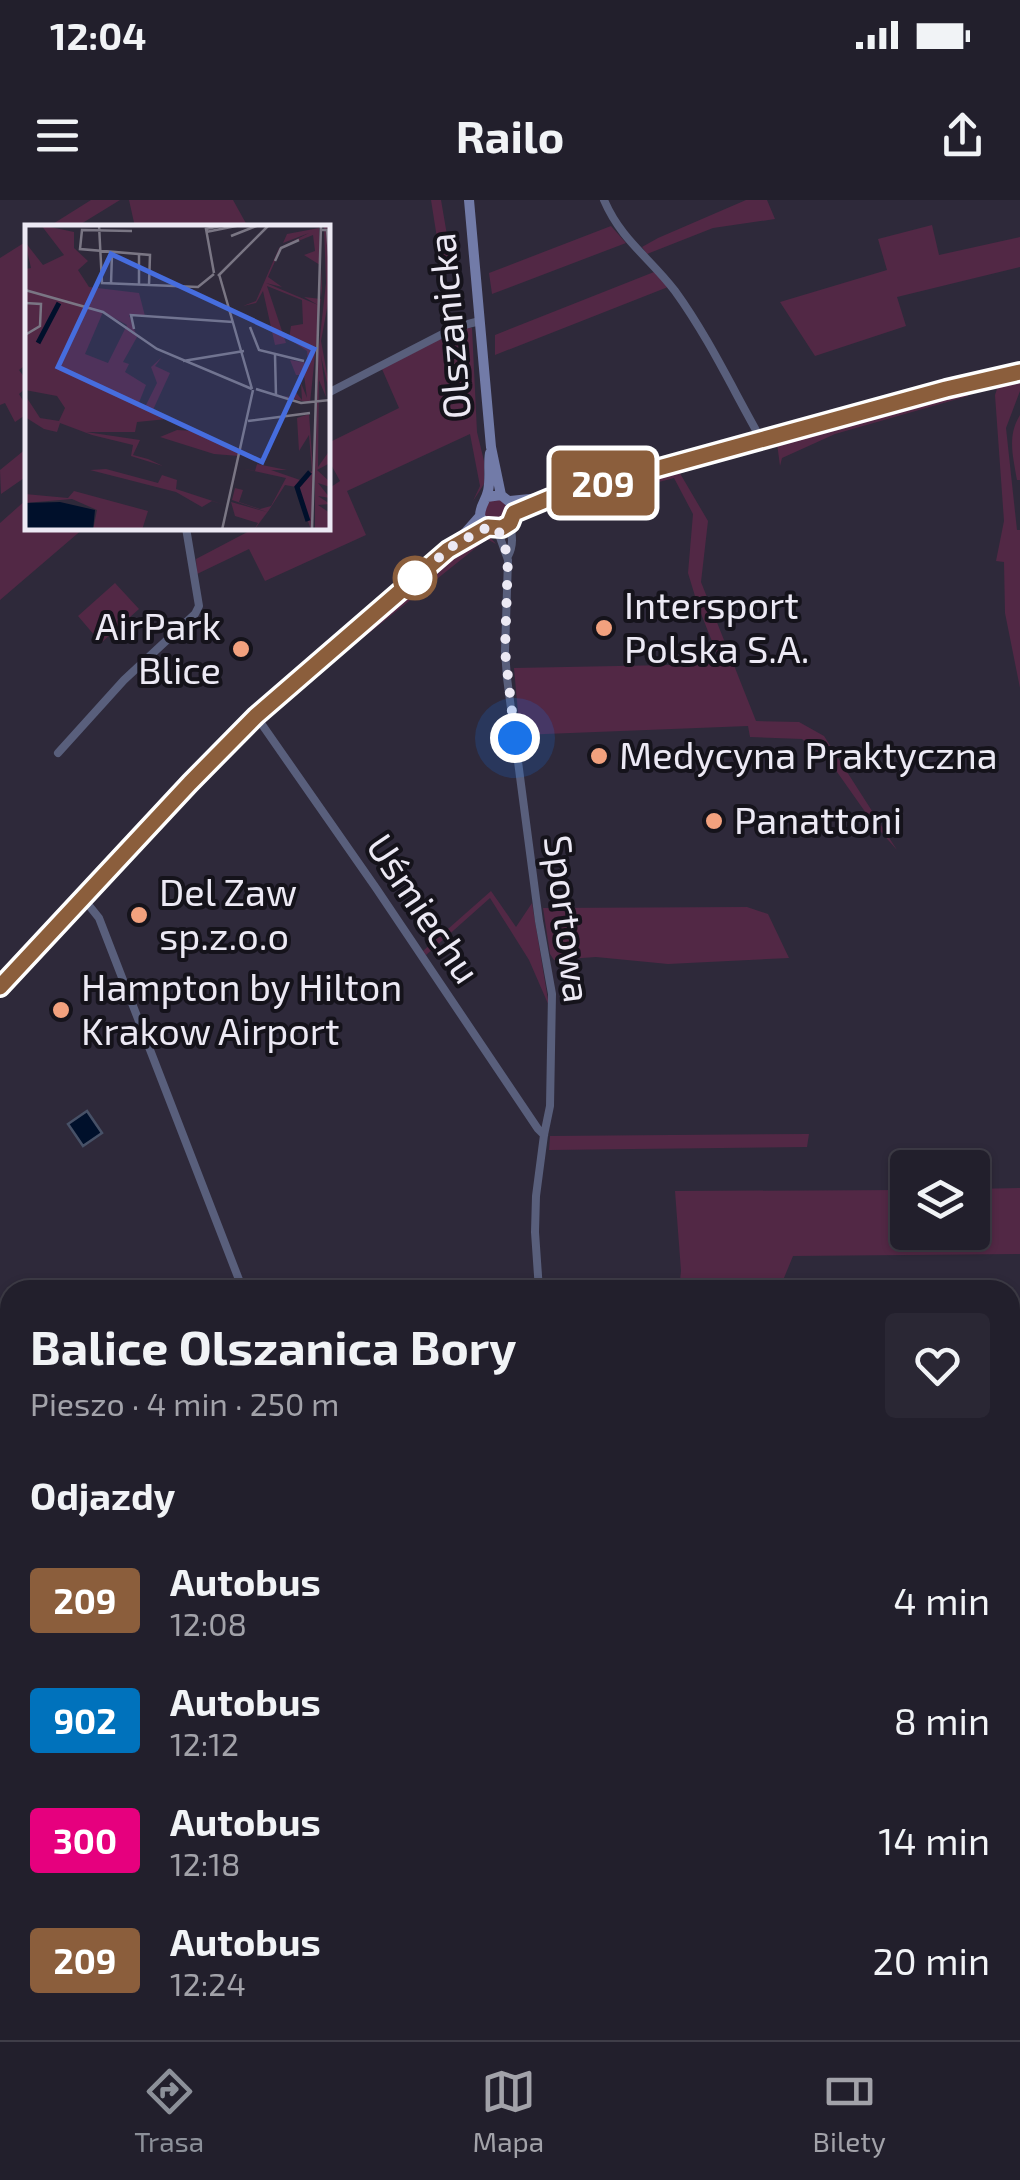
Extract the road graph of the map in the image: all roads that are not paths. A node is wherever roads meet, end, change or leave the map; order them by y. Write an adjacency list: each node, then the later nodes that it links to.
1 (468, 200): 3 (main road, Olszanicka)
2 (604, 200): 6 (street)
3 (480, 320): 5 (street); 7 (main road, Olszanicka)
4 (1020, 372): 6 (main road)
5 (330, 392)
6 (761, 440): 10 (main road)
7 (491, 447): 8 (main road, Olszanicka); 9 (main road, Olszanicka)
8 (487, 497): 9 (main road); 11 (main road)
9 (506, 498): 10 (main road); 12 (main road)
10 (550, 498): 12 (main road)
11 (480, 516): 13 (main road); 15 (main road)
12 (512, 518): 13 (main road); 16 (street, Sportowa)
13 (493, 528): 15 (main road); 16 (street, Sportowa)
14 (186, 530): 18 (street)
15 (454, 545): 17 (main road)
16 (508, 556): 21 (street, Sportowa)
17 (256, 716): 19 (main road); 21 (street, Uśmiechu)
18 (58, 753)
19 (83, 898): 20 (main road); 22 (street)
20 (0, 987)
21 (544, 1135): 23 (street, Sportowa)
22 (239, 1280)
23 (539, 1280)

